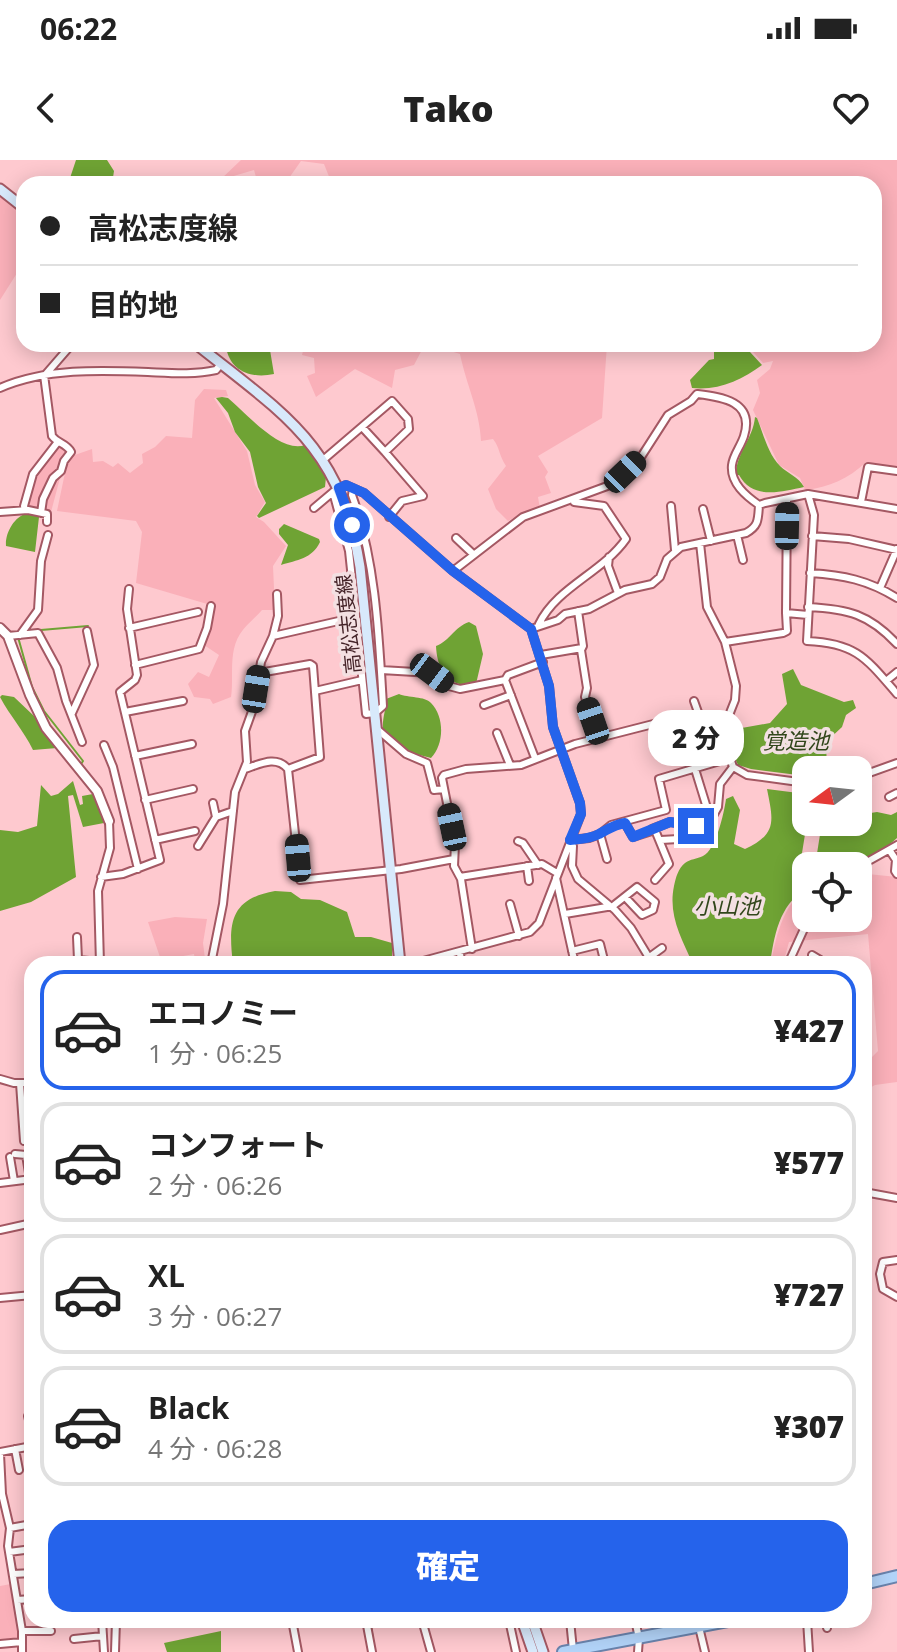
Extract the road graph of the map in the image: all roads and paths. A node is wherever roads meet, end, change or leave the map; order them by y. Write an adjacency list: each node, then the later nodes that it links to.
1 (0, 189): 2 (main road)
2 (16, 202)
3 (65, 352): 6 (street)
4 (206, 352): 5 (main road, 高松志度線)
5 (221, 364): 6 (street); 11 (main road, 高松志度線)
6 (45, 375): 7 (street); 9 (street)
7 (0, 388)
8 (362, 427): 10 (street); 10 (street); 11 (street)
9 (57, 443): 24 (street); 26 (street)
10 (385, 452): 27 (street)
11 (323, 460): 14 (main road, 高松志度線)
12 (897, 471): 18 (street)
13 (353, 488): 14 (street); 27 (street); 66 (street)
14 (336, 490): 21 (street); 52 (street); 80 (main road, 高松志度線)
15 (808, 494): 16 (street); 18 (street); 31 (street)
16 (787, 499): 19 (street); 51 (street)
17 (570, 501): 19 (street); 37 (street); 38 (street)
18 (861, 502): 23 (street)
19 (759, 505): 30 (street)
20 (671, 506): 35 (street)
21 (314, 508)
22 (703, 509): 33 (street)
23 (897, 509)
24 (25, 510): 25 (street); 26 (street)
25 (0, 512)
26 (41, 513): 28 (street)
27 (389, 517): 40 (street)
28 (47, 522)
29 (48, 535): 58 (street)
30 (737, 535): 33 (street); 39 (street)
31 (812, 536): 36 (street); 41 (street)
32 (456, 538): 37 (street)
33 (711, 541): 34 (street)
34 (700, 543): 35 (street); 61 (street)
35 (675, 550): 44 (street)
36 (897, 550): 42 (street)
37 (473, 554): 40 (street)
38 (609, 557): 44 (street); 53 (street)
39 (743, 560)
40 (453, 571): 56 (street)
41 (810, 573): 42 (street); 49 (street)
42 (880, 588): 46 (street)
43 (129, 589): 55 (street)
44 (618, 593): 48 (street)
45 (277, 594): 60 (street)
46 (897, 598)
47 (211, 606): 65 (street)
48 (578, 611): 53 (street); 63 (street)
49 (808, 611): 51 (street); 62 (street); 71 (street)
50 (198, 612): 55 (street)
51 (786, 613): 61 (street)
52 (356, 617): 60 (street); 69 (street)
53 (539, 624): 56 (street)
54 (0, 628): 59 (street)
55 (129, 628): 65 (street)
56 (531, 629): 64 (street)
57 (87, 631): 79 (street)
58 (20, 635): 59 (street); 79 (street)
59 (8, 636): 109 (street)
60 (273, 636): 68 (street)
61 (725, 642): 82 (street)
62 (897, 644)
63 (582, 648): 64 (street); 85 (street)
64 (542, 658): 70 (street); 89 (street)
65 (135, 665): 78 (street)
66 (381, 670): 70 (street); 80 (street)
67 (897, 672): 71 (street)
68 (259, 673): 72 (street); 96 (street)
69 (362, 680): 72 (street); 80 (street)
70 (505, 680): 74 (street)
71 (886, 681): 73 (street)
72 (315, 691): 97 (street)
73 (897, 694)
74 (511, 695): 77 (street); 91 (street)
75 (183, 701): 78 (street)
76 (694, 701): 81 (street)
77 (484, 705)
78 (125, 712): 90 (street)
79 (72, 713): 86 (street)
80 (375, 713): 83 (main road, 高松志度線)
81 (699, 715): 82 (street); 85 (street)
82 (723, 726): 92 (street)
83 (376, 728): 102 (street); 129 (main road, 高松志度線)
84 (497, 733): 94 (street)
85 (599, 738): 89 (street)
86 (82, 742)
87 (192, 744): 90 (street)
88 (104, 745): 128 (street)
89 (560, 749): 91 (street); 119 (street)
90 (135, 756): 105 (street)
91 (535, 758): 94 (street)
92 (730, 758): 95 (street); 98 (street)
93 (897, 763): 99 (street)
94 (510, 765): 102 (street)
95 (733, 767): 100 (street); 110 (street)
96 (245, 769): 97 (street); 107 (street)
97 (288, 769): 129 (street)
98 (695, 769): 110 (street); 111 (street)
99 (872, 772)
100 (792, 781)
101 (193, 789): 105 (street)
102 (444, 789): 123 (street)
103 (897, 793): 104 (street)
104 (889, 797)
105 (145, 800): 116 (street)
106 (213, 803): 108 (street)
107 (233, 811): 108 (street); 149 (street)
108 (216, 817): 121 (street)
109 (109, 821): 132 (street)
110 (711, 821): 112 (street)
111 (625, 823): 112 (street); 114 (street)
112 (652, 829): 117 (street)
113 (195, 831): 116 (street)
114 (600, 834): 119 (street); 124 (street)
115 (696, 838): 117 (street)
116 (155, 840): 128 (street)
117 (661, 840): 134 (street)
118 (518, 841): 126 (street)
119 (570, 841): 131 (street); 138 (street)
120 (897, 845): 122 (street)
121 (198, 846)
122 (890, 851): 125 (street); 130 (street)
123 (454, 859): 129 (street); 133 (street)
124 (607, 859)
125 (872, 860)
126 (538, 865): 127 (street); 131 (street)
127 (527, 866): 133 (street); 135 (street)
128 (138, 869): 132 (street)
129 (390, 870): 150 (main road, 高松志度線)
130 (897, 874)
131 (556, 875): 139 (street); 141 (street)
132 (101, 877): 148 (street)
133 (460, 877): 144 (street)
134 (655, 880)
135 (529, 881)
136 (625, 897): 136 (street); 138 (street)
137 (510, 904): 141 (street)
138 (610, 907): 139 (street); 143 (street)
139 (565, 914): 145 (street)
140 (803, 932): 155 (street)
141 (519, 936): 144 (street)
142 (77, 937): 147 (street)
143 (662, 948)
144 (472, 949): 146 (street)
145 (572, 951): 153 (street); 154 (street)
146 (460, 952): 151 (street); 152 (street)
147 (78, 956)
148 (100, 956)
149 (213, 956)
150 (399, 956)
151 (444, 956)
152 (460, 956)
153 (573, 956)
154 (605, 956)
155 (792, 956)
156 (0, 1079): 157 (street)
157 (20, 1083): 158 (street); 159 (street)
158 (24, 1083)
159 (24, 1141)
160 (24, 1155): 162 (street)
161 (24, 1180): 162 (street)
162 (14, 1181): 163 (street)
163 (0, 1183)
164 (872, 1193): 165 (street)
165 (897, 1198)
166 (24, 1225): 167 (street)
167 (0, 1230)
168 (897, 1260): 172 (street)
169 (14, 1287): 171 (street)
170 (24, 1296): 171 (street)
171 (15, 1297): 173 (street)
172 (897, 1297)
173 (0, 1298)
174 (24, 1447): 175 (street)
175 (15, 1449): 176 (street); 177 (street)
176 (0, 1453): 178 (street)
177 (19, 1470)
178 (0, 1473): 179 (street)
179 (1, 1495): 182 (street)
180 (24, 1524): 182 (street)
181 (0, 1525): 182 (street)
182 (9, 1525): 184 (street)
183 (0, 1547): 184 (street)
184 (9, 1549): 185 (street); 187 (street)
185 (24, 1549)
186 (24, 1573): 187 (street)
187 (13, 1574): 190 (street)
188 (897, 1576): 189 (main road)
189 (872, 1582)
190 (17, 1600): 191 (street); 205 (street)
191 (24, 1600)
192 (102, 1628): 207 (street)
193 (116, 1628): 216 (street)
194 (294, 1628): 217 (street)
195 (368, 1628): 218 (street)
196 (424, 1628): 219 (street)
197 (511, 1628): 220 (street)
198 (525, 1628): 221 (main road)
199 (535, 1628): 222 (main road)
200 (569, 1628): 213 (street)
201 (637, 1628): 208 (street)
202 (683, 1628): 208 (main road)
203 (701, 1628): 224 (street)
204 (808, 1628): 225 (street)
205 (22, 1631): 206 (street); 210 (street)
206 (51, 1631)
207 (103, 1636): 209 (street); 215 (street)
208 (639, 1638): 212 (main road); 223 (street)
209 (74, 1639)
210 (22, 1642): 211 (street); 214 (street)
211 (0, 1644)
212 (597, 1649): 213 (main road)
213 (568, 1651)
214 (22, 1652)
215 (104, 1652)
216 (115, 1652)
217 (298, 1652)
218 (372, 1652)
219 (431, 1652)
220 (516, 1652)
221 (533, 1652)
222 (543, 1652)
223 (638, 1652)
224 (705, 1652)
225 (809, 1652)

